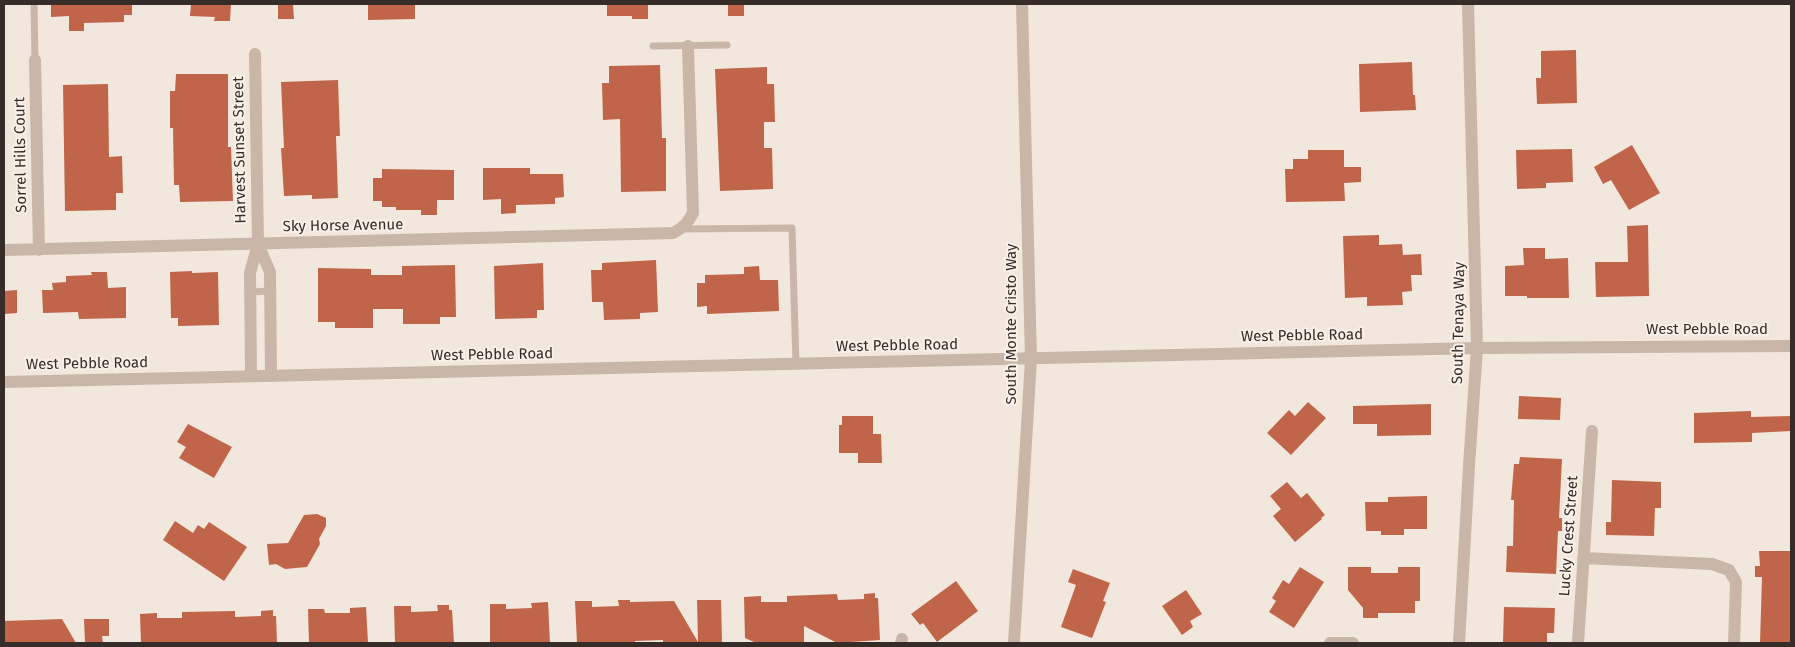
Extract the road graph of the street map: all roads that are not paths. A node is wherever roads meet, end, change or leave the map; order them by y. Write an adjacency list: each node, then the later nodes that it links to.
1 (34, 4): 8 (lane)
2 (1022, 4): 17 (street, South Monte Cristo Way)
3 (1468, 4): 16 (street, South Tenaya Way)
4 (728, 45): 6 (lane)
5 (653, 46): 6 (lane)
6 (688, 46): 9 (street)
7 (255, 54): 10 (street, Harvest Sunset Street)
8 (35, 60): 12 (street, Sorrel Hills Court)
9 (682, 229): 10 (street, Sky Horse Avenue); 18 (lane)
10 (258, 244): 12 (street, Sky Horse Avenue); 13 (street, Harvest Sunset Street); 14 (street, Harvest Sunset Street)
11 (4, 250): 12 (street, Sky Horse Avenue)
12 (38, 250)
13 (270, 291): 14 (lane); 20 (street, Harvest Sunset Street)
14 (250, 292): 19 (street, Harvest Sunset Street)
15 (1791, 346): 16 (street, West Pebble Road)
16 (1477, 348): 17 (street, West Pebble Road); 27 (street, South Tenaya Way)
17 (1031, 359): 18 (street, West Pebble Road); 24 (street, South Monte Cristo Way)
18 (796, 365): 20 (street, West Pebble Road)
19 (250, 376): 20 (street, West Pebble Road); 21 (street, West Pebble Road)
20 (271, 376)
21 (4, 382)
22 (1592, 431): 23 (street, Lucky Crest Street)
23 (1583, 558): 28 (street, Lucky Crest Street); 29 (street)
24 (1014, 643)
25 (1330, 643): 26 (street)
26 (1354, 643)
27 (1460, 643)
28 (1578, 643)
29 (1734, 643)

